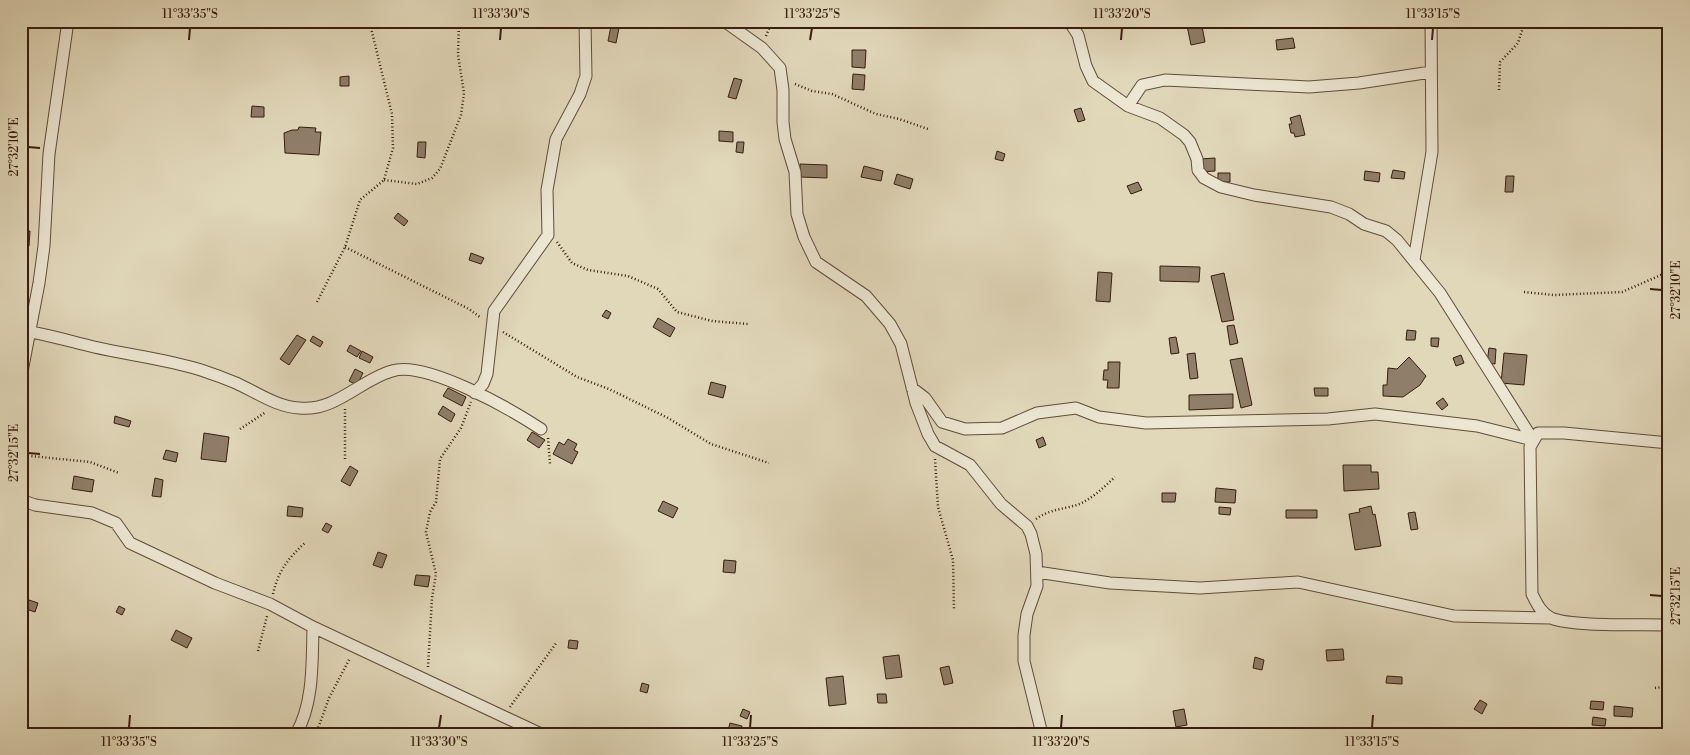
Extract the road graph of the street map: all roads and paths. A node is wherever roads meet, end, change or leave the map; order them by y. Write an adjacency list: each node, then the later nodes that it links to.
1 (68, 21): 25 (street)
2 (372, 21): 16 (path)
3 (460, 21): 16 (path)
4 (585, 21): 17 (street)
5 (724, 21): 10 (street)
6 (772, 21): 10 (path)
7 (1068, 21): 14 (street)
8 (1431, 21): 11 (street)
9 (1525, 21): 13 (path)
10 (762, 48): 12 (street)
11 (1431, 72): 14 (street); 19 (street)
12 (782, 78): 15 (path); 27 (street)
13 (1499, 90)
14 (1128, 106): 19 (street)
15 (928, 129)
16 (384, 180): 18 (path)
17 (548, 234): 23 (path); 24 (street)
18 (345, 247): 22 (path); 24 (path)
19 (1414, 260): 33 (street)
20 (1669, 276): 21 (path)
21 (1524, 292)
22 (317, 302)
23 (748, 324)
24 (491, 325): 28 (street); 38 (path)
25 (31, 332): 26 (street); 30 (street)
26 (21, 377)
27 (912, 388): 33 (street); 35 (street)
28 (475, 393): 29 (street); 32 (street); 54 (path)
29 (345, 396): 30 (street); 37 (path)
30 (281, 405): 31 (path)
31 (240, 429)
32 (541, 429): 39 (path)
33 (1533, 440): 34 (street); 48 (street)
34 (1669, 443)
35 (935, 446): 43 (street); 47 (path)
36 (21, 455): 40 (path)
37 (345, 459)
38 (770, 463)
39 (550, 464)
40 (119, 473)
41 (1115, 477): 43 (path)
42 (21, 500): 46 (street)
43 (1027, 526): 45 (street)
44 (306, 542): 46 (path)
45 (1038, 572): 48 (street); 61 (street)
46 (270, 604): 50 (street); 53 (path)
47 (954, 610)
48 (1551, 618): 49 (street)
49 (1669, 625)
50 (313, 627): 52 (street); 58 (street)
51 (557, 642): 57 (path)
52 (356, 648): 54 (street); 59 (path)
53 (258, 651)
54 (427, 678): 57 (street)
55 (1669, 686): 56 (path)
56 (1655, 688)
57 (503, 716): 60 (street)
58 (296, 734)
59 (316, 734)
60 (541, 734)
61 (1042, 734)

